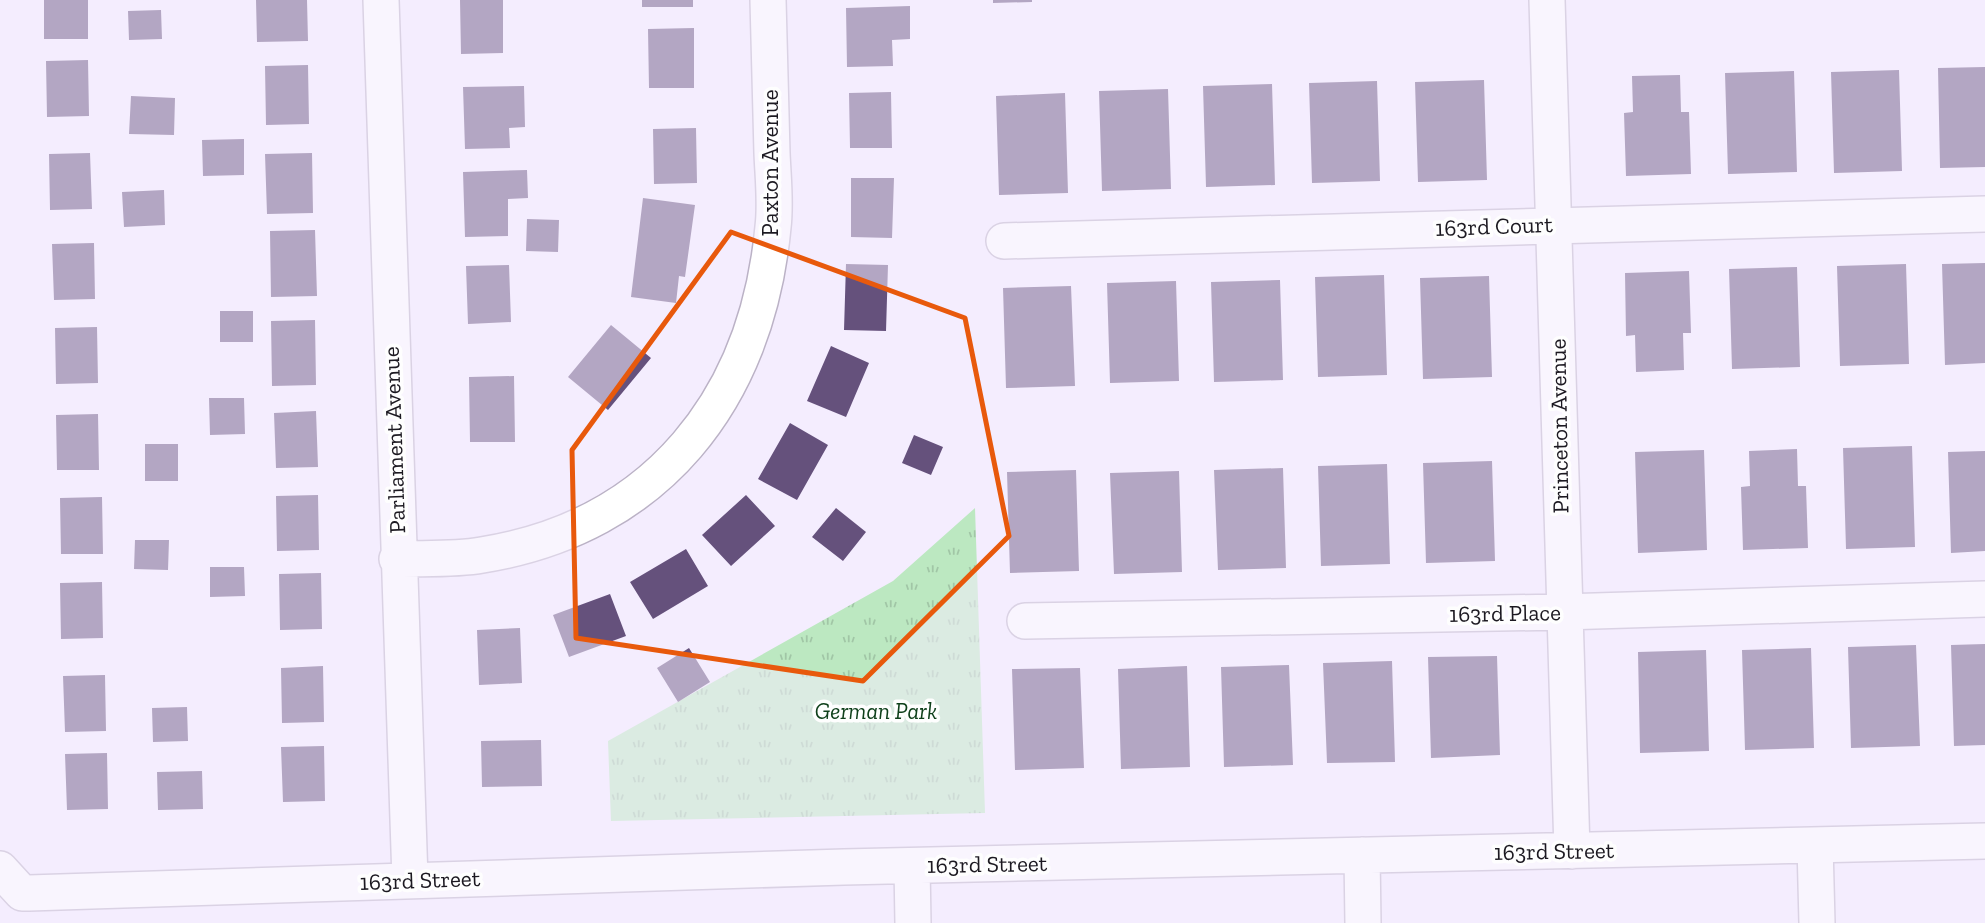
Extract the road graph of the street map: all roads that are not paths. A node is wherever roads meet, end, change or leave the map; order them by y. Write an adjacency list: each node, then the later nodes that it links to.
1 (381, 0): 7 (street, Parliament Avenue)
2 (768, 0): 7 (street, Paxton Avenue)
3 (1548, 0): 5 (street, Princeton Avenue)
4 (1985, 214): 5 (street, 163rd Court)
5 (1553, 224): 6 (street, 163rd Court); 9 (street, Princeton Avenue)
6 (1004, 241)
7 (397, 559): 17 (street, Parliament Avenue)
8 (1985, 599): 9 (street, 163rd Place)
9 (1563, 612): 10 (street, 163rd Place); 13 (street, Princeton Avenue)
10 (1024, 621)
11 (1985, 841): 12 (street, 163rd Street)
12 (1815, 845): 13 (street, 163rd Street); 20 (street)
13 (1572, 851): 14 (street, 163rd Street)
14 (1362, 855): 15 (street, 163rd Street); 19 (street)
15 (912, 866): 17 (street, 163rd Street); 18 (street)
16 (0, 869): 17 (street, 163rd Street)
17 (410, 880)
18 (913, 923)
19 (1363, 923)
20 (1817, 923)

